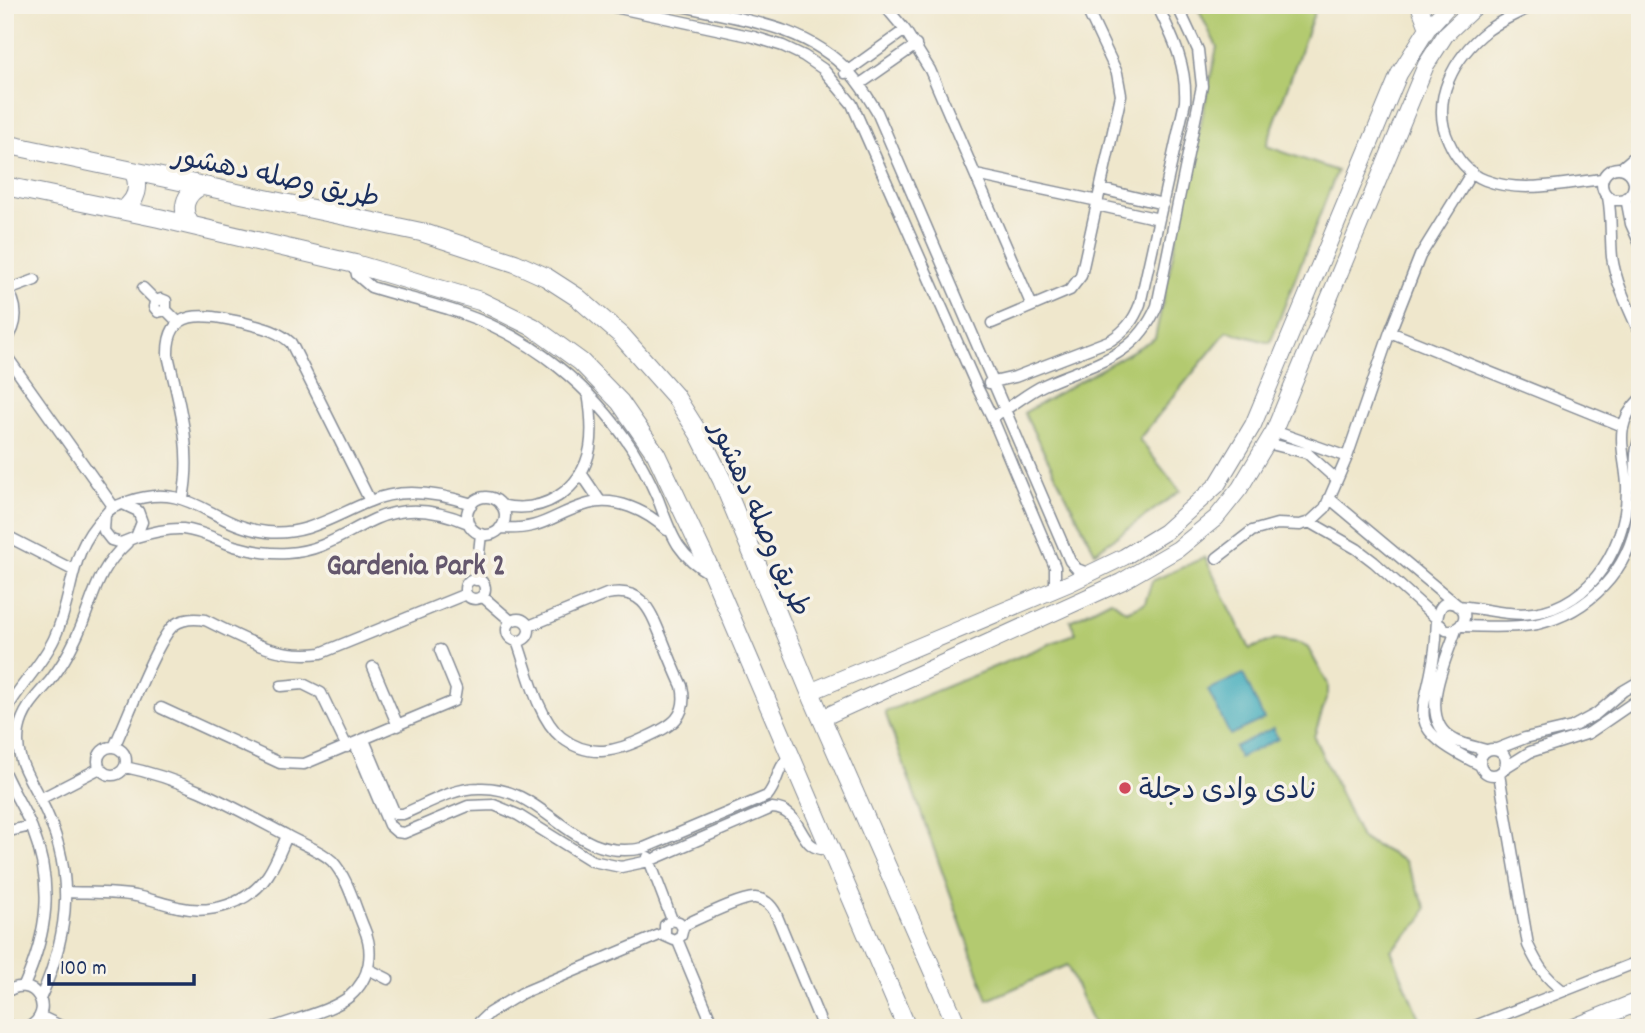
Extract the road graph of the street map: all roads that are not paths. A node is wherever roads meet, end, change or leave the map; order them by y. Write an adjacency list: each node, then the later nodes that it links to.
1 (605, 5): 15 (street)
2 (677, 5): 14 (street)
3 (884, 5): 12 (street)
4 (1085, 5): 29 (street)
5 (1157, 5): 33 (street)
6 (1177, 5): 53 (street)
7 (1419, 5): 11 (street)
8 (1448, 5): 11 (street)
9 (1477, 5): 26 (street)
10 (1536, 5): 21 (street)
11 (1428, 28): 22 (street)
12 (905, 30): 13 (street); 14 (street)
13 (916, 45): 16 (street); 23 (street)
14 (848, 71): 15 (street); 16 (street)
15 (836, 82): 50 (street)
16 (860, 85): 49 (street)
17 (5, 144): 20 (main road, طريق وصله دهشور)
18 (1640, 152): 19 (street)
19 (1621, 168): 24 (street); 25 (street)
20 (132, 171): 28 (main road, طريق وصله دهشور); 34 (main road)
21 (1472, 172): 25 (street); 45 (street)
22 (1356, 174): 26 (street); 56 (street)
23 (976, 175): 32 (street); 42 (street)
24 (1637, 176): 31 (street)
25 (1602, 179): 30 (street)
26 (1377, 184): 57 (street)
27 (5, 186): 34 (main road)
28 (201, 186): 36 (main road); 97 (main road, طريق وصله دهشور)
29 (1101, 189): 32 (street); 33 (street)
30 (1608, 197): 31 (street); 46 (street)
31 (1626, 198): 37 (street)
32 (1098, 203): 35 (street); 42 (street)
33 (1163, 204): 35 (street)
34 (123, 210): 36 (main road)
35 (1159, 219): 49 (street)
36 (191, 225): 38 (main road)
37 (1640, 244)
38 (355, 264): 51 (street); 80 (main road)
39 (35, 280): 41 (street)
40 (143, 288): 43 (street)
41 (7, 289): 47 (street)
42 (1032, 306): 44 (street)
43 (179, 323): 62 (street); 64 (street)
44 (992, 323)
45 (1391, 332): 55 (street); 59 (street)
46 (1640, 334)
47 (5, 342)
48 (5, 354): 68 (street)
49 (993, 381): 50 (street); 53 (street)
50 (977, 387): 54 (street)
51 (588, 393): 60 (street); 72 (street)
52 (1640, 399): 55 (street)
53 (1006, 411): 54 (street); 79 (street)
54 (992, 417): 82 (street)
55 (1623, 426): 73 (street)
56 (1250, 431): 57 (street); 79 (street)
57 (1271, 437): 59 (street); 61 (street); 93 (street)
58 (1640, 437): 73 (street)
59 (1347, 457): 61 (street)
60 (581, 473): 65 (street); 67 (street)
61 (1337, 480): 63 (street)
62 (183, 498): 64 (street); 68 (street)
63 (1329, 498): 69 (street); 85 (street)
64 (370, 500): 66 (street)
65 (600, 501): 71 (street); 72 (street)
66 (471, 504): 67 (street); 70 (street)
67 (501, 505): 71 (street)
68 (114, 508): 76 (street); 76 (street); 78 (street)
69 (1310, 522): 77 (street); 87 (street)
70 (468, 523): 74 (street); 76 (street)
71 (500, 528): 74 (street)
72 (669, 531): 80 (street)
73 (1627, 532): 85 (street); 89 (street)
74 (481, 534): 81 (street)
75 (5, 536): 78 (street)
76 (132, 540): 116 (street)
77 (1217, 558)
78 (74, 570): 100 (street)
79 (1090, 574): 82 (street)
80 (713, 575): 108 (main road)
81 (476, 580): 83 (street); 84 (street)
82 (1055, 589): 91 (street)
83 (466, 594): 84 (street); 106 (street)
84 (482, 596): 86 (street)
85 (1457, 605): 87 (street); 89 (street)
86 (511, 621): 88 (street); 90 (street)
87 (1438, 621): 89 (street); 109 (street)
88 (529, 626): 90 (street); 90 (street)
89 (1459, 628): 107 (street)
90 (517, 641)
91 (934, 641): 93 (street); 97 (street)
92 (440, 650): 102 (street)
93 (943, 664): 101 (street)
94 (373, 667): 102 (street)
95 (1640, 681): 103 (street)
96 (281, 686): 105 (street)
97 (810, 692): 101 (main road, طريق وصله دهشور)
98 (1640, 698): 104 (street)
99 (161, 708): 105 (street)
100 (5, 712)
101 (822, 718): 148 (main road, طريق وصله دهشور)
102 (398, 726): 105 (street)
103 (1572, 727): 104 (street); 107 (street)
104 (1574, 740): 112 (street)
105 (355, 744): 114 (street)
106 (114, 747): 110 (street); 111 (street)
107 (1492, 749): 109 (street); 112 (street)
108 (790, 757): 115 (street); 124 (main road)
109 (1480, 765): 112 (street)
110 (125, 766): 111 (street); 121 (street)
111 (100, 768): 116 (street)
112 (1502, 770): 134 (street)
113 (5, 774): 118 (street)
114 (373, 776): 119 (street); 122 (street)
115 (767, 796): 117 (street); 123 (street)
116 (40, 799): 126 (street)
117 (772, 808): 124 (street); 125 (street)
118 (31, 826): 120 (street); 133 (street)
119 (566, 828): 122 (street); 123 (street)
120 (5, 832)
121 (287, 836): 126 (street); 131 (street)
122 (559, 842): 125 (street)
123 (644, 848): 125 (street)
124 (829, 849): 147 (main road)
125 (649, 861): 127 (street)
126 (67, 892): 136 (street)
127 (677, 923): 128 (street); 129 (street); 146 (street)
128 (664, 933): 129 (street); 144 (street)
129 (677, 939): 145 (street)
130 (1640, 961): 134 (street)
131 (368, 969): 132 (street); 143 (street)
132 (388, 979)
133 (24, 986): 135 (street); 136 (street)
134 (1563, 991): 149 (street)
135 (5, 993)
136 (40, 999): 138 (street)
137 (1640, 1001): 150 (main road)
138 (40, 1016): 141 (street); 142 (street)
139 (5, 1023): 140 (street)
140 (15, 1028)
141 (27, 1028)
142 (65, 1028)
143 (272, 1028)
144 (473, 1028)
145 (714, 1028)
146 (823, 1028)
147 (907, 1028)
148 (958, 1028)
149 (1469, 1028)
150 (1574, 1028)

